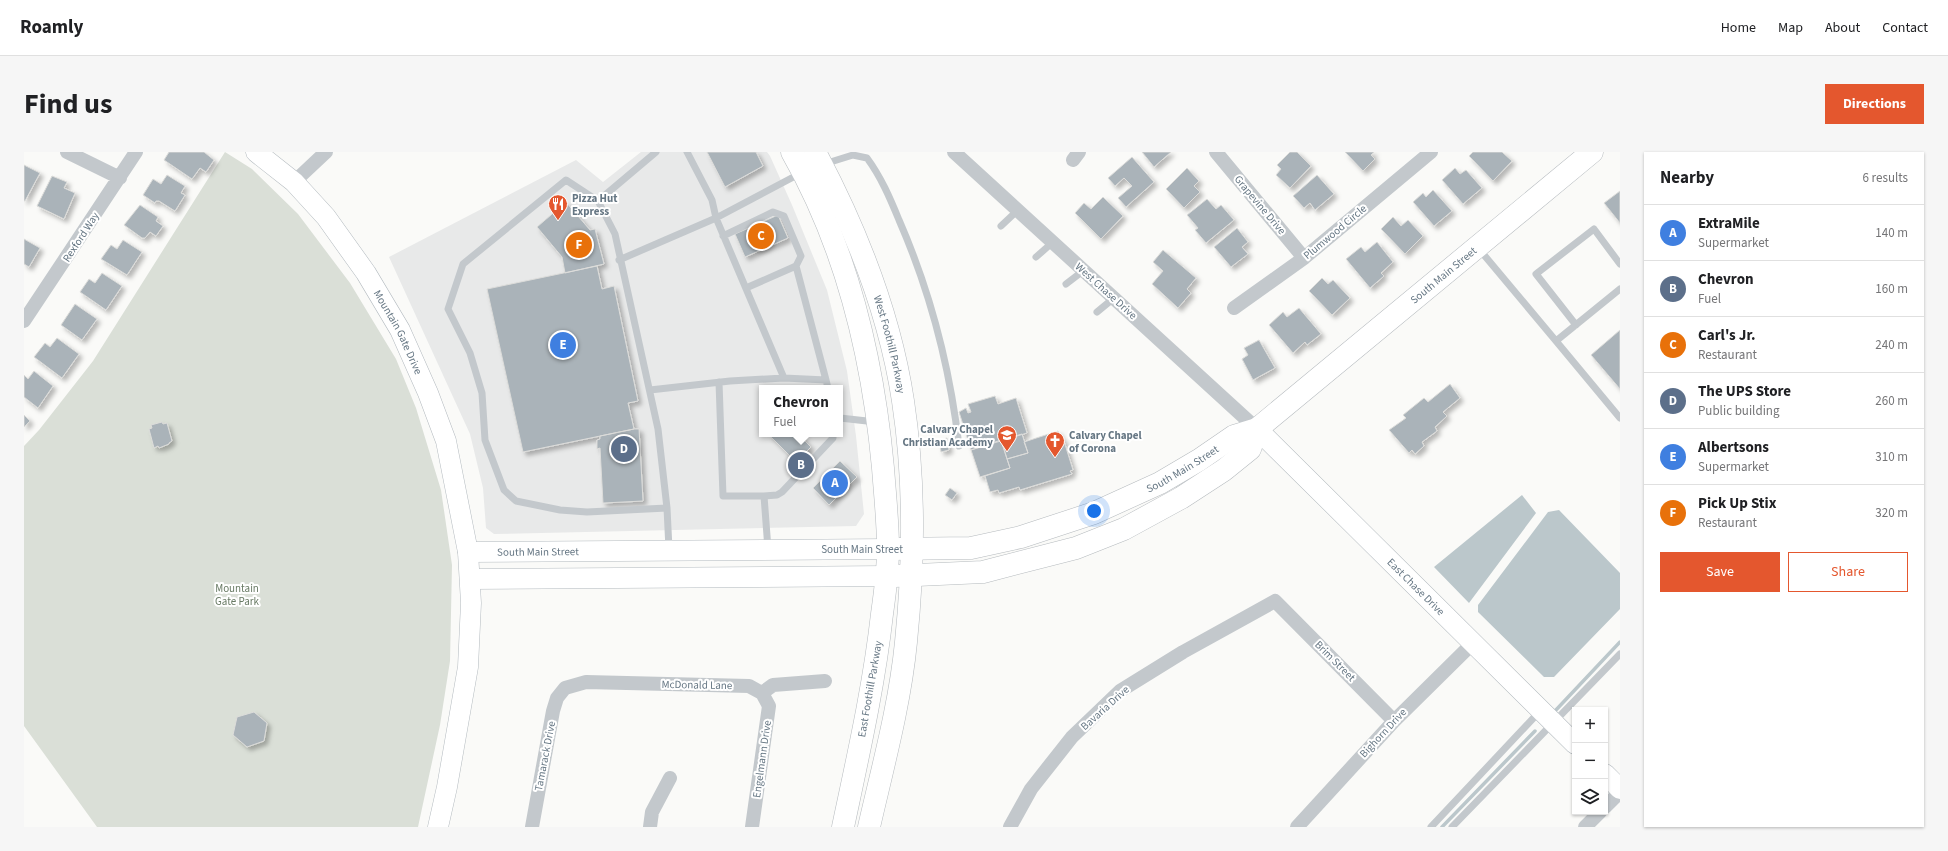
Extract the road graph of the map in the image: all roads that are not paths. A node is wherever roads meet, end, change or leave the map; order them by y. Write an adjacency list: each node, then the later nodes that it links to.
1 (67, 152): 13 (street)
2 (136, 152): 13 (street, Rexford Way)
3 (256, 152): 14 (main road, Mountain Gate Drive)
4 (326, 152): 14 (street)
5 (656, 152): 15 (lane)
6 (687, 152): 17 (lane)
7 (792, 152): 12 (main road, West Foothill Parkway)
8 (954, 152): 16 (street, West Chase Drive)
9 (1216, 152): 23 (street, Grapevine Drive)
10 (1431, 152): 23 (street, Plumwood Circle)
11 (1592, 152): 21 (main road, South Main Street)
12 (813, 165): 17 (lane); 44 (main road, West Foothill Parkway); 47 (lane); 53 (main road, West Foothill Parkway)
13 (120, 178): 34 (street, Rexford Way)
14 (294, 182): 54 (main road, Mountain Gate Drive)
15 (598, 201): 24 (lane); 49 (lane)
16 (1018, 210): 18 (lane); 20 (street, West Chase Drive)
17 (716, 218): 19 (lane); 24 (lane)
18 (1001, 226)
19 (723, 236): 26 (lane); 29 (lane)
20 (1053, 242): 22 (lane); 27 (street, West Chase Drive)
21 (1478, 247): 36 (lane); 45 (main road, South Main Street)
22 (1036, 257)
23 (1304, 258): 32 (street, Plumwood Circle)
24 (619, 260): 41 (lane)
25 (1620, 264): 35 (lane)
26 (796, 266): 29 (lane); 38 (lane)
27 (1083, 271): 28 (lane); 31 (street, West Chase Drive)
28 (1066, 284)
29 (746, 288): 37 (lane)
30 (1620, 289): 35 (lane)
31 (1114, 298): 33 (lane); 45 (street, West Chase Drive)
32 (1234, 308)
33 (1097, 312)
34 (26, 314)
35 (1576, 324): 36 (lane)
36 (1556, 341): 43 (lane)
37 (784, 378): 38 (lane); 39 (lane)
38 (826, 380): 40 (lane)
39 (719, 382): 41 (lane); 48 (lane)
40 (827, 385)
41 (650, 390): 49 (lane)
42 (843, 418): 44 (lane)
43 (1620, 418)
44 (878, 422): 52 (main road, West Foothill Parkway)
45 (1257, 430): 53 (main road, South Main Street); 56 (main road, South Main Street); 60 (main road, East Chase Drive)
46 (833, 437): 48 (lane)
47 (959, 446)
48 (764, 496): 51 (lane)
49 (667, 508): 50 (lane)
50 (669, 549): 51 (main road, South Main Street); 54 (main road, South Main Street); 57 (main road)
51 (768, 549): 52 (main road, South Main Street)
52 (888, 549): 53 (main road, South Main Street); 55 (main road, East Foothill Parkway)
53 (911, 549): 56 (main road)
54 (468, 552): 58 (main road)
55 (886, 576): 56 (main road, South Main Street); 57 (main road, South Main Street); 77 (main road, East Foothill Parkway)
56 (910, 576): 78 (main road)
57 (616, 577): 58 (main road, South Main Street)
58 (470, 579): 73 (main road)
59 (1275, 601): 66 (street, Brim Street); 79 (street, Bavaria Drive)
60 (1473, 643): 65 (main road, East Chase Drive); 66 (street, Bighorn Drive)
61 (1620, 654): 65 (lane)
62 (825, 681): 64 (street)
63 (566, 688): 64 (street, McDonald Lane); 74 (street, Tamarack Drive)
64 (762, 693): 76 (street, Engelmann Drive)
65 (1547, 717): 67 (main road, East Chase Drive); 81 (lane); 82 (lane)
66 (1394, 721): 80 (street, Bighorn Drive)
67 (1574, 743)
68 (1608, 777): 70 (main road)
69 (670, 778): 75 (street)
70 (1620, 791): 71 (street)
71 (1608, 804)
72 (1597, 815): 83 (street)
73 (438, 827)
74 (532, 827)
75 (650, 827)
76 (752, 827)
77 (843, 827)
78 (870, 827)
79 (1010, 827)
80 (1297, 827)
81 (1431, 827)
82 (1452, 827)
83 (1586, 827)

